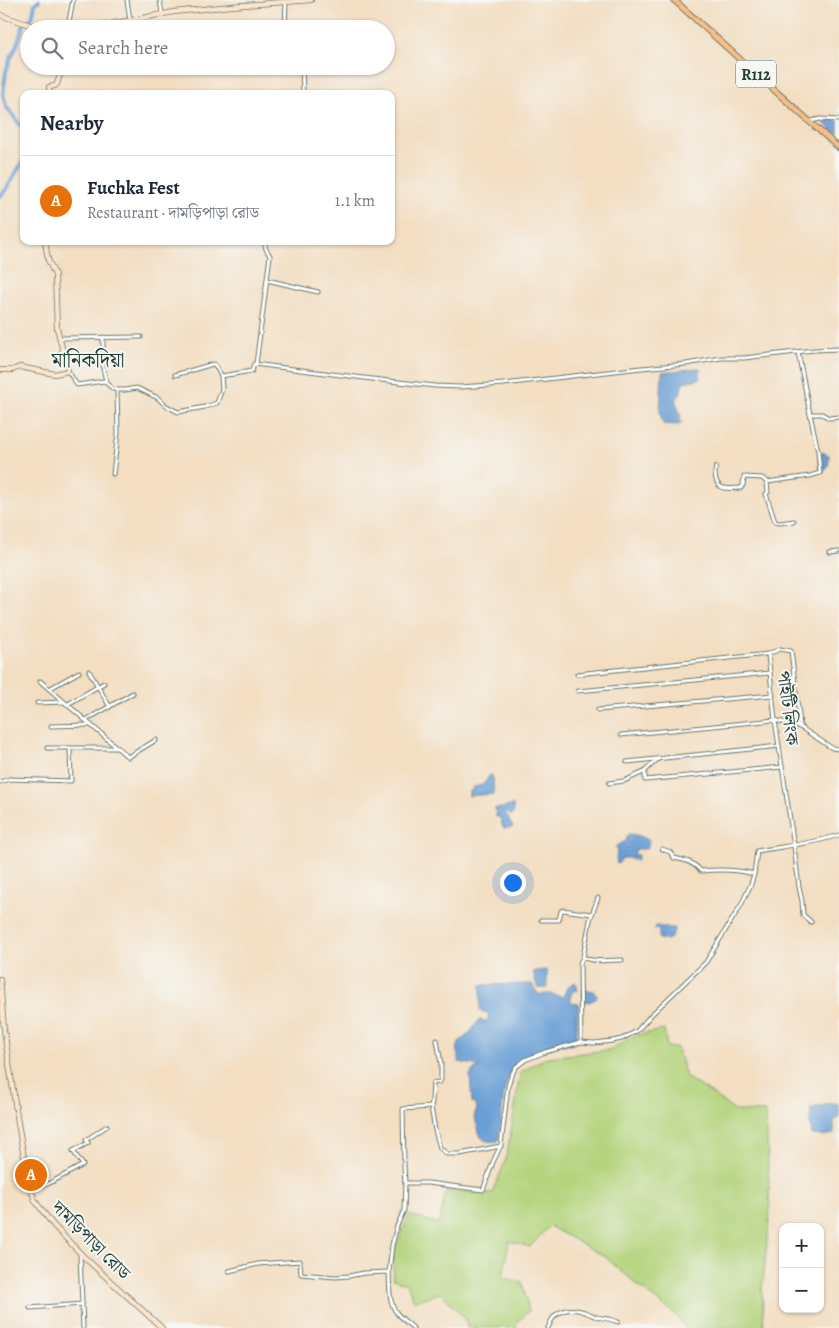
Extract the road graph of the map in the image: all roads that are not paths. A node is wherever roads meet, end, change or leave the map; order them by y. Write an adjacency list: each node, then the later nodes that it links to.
1 (73, 0): 9 (street)
2 (127, 0): 10 (street)
3 (160, 0): 8 (street)
4 (311, 0): 6 (main road)
5 (674, 0): 18 (main road, R112)
6 (286, 2): 8 (main road); 11 (street)
7 (0, 15): 12 (main road)
8 (162, 15): 10 (main road)
9 (69, 20)
10 (130, 20)
11 (285, 20)
12 (20, 22)
13 (60, 75): 15 (main road)
14 (302, 75): 16 (street)
15 (49, 90)
16 (303, 90)
17 (839, 120): 18 (street)
18 (810, 121): 19 (main road, R112)
19 (839, 148)
20 (46, 245): 26 (main road)
21 (265, 245): 22 (street)
22 (267, 280): 23 (street); 29 (street)
23 (318, 292)
24 (103, 337): 25 (street); 26 (street); 34 (street)
25 (141, 337)
26 (59, 338): 31 (main road)
27 (839, 349): 28 (street)
28 (798, 352): 29 (street); 36 (street)
29 (256, 364): 33 (street)
30 (0, 370): 31 (main road)
31 (68, 371): 34 (street)
32 (175, 375): 33 (street)
33 (221, 376): 35 (street)
34 (106, 381): 35 (street)
35 (117, 390): 39 (street)
36 (810, 414): 37 (street); 40 (street)
37 (839, 417)
38 (716, 467): 40 (street)
39 (113, 474)
40 (767, 482): 41 (street)
41 (794, 521)
42 (839, 551): 43 (street)
43 (830, 552)
44 (768, 654): 47 (street, পাইটি লিংক); 48 (street, পাইটি লিংক); 64 (street)
45 (89, 671): 51 (street)
46 (79, 672): 52 (street)
47 (770, 673): 53 (street); 55 (street, পাইটি লিংক)
48 (578, 674)
49 (40, 681): 52 (street)
50 (104, 683): 51 (street)
51 (98, 687): 57 (street); 58 (street)
52 (49, 689): 57 (street)
53 (578, 691)
54 (133, 693): 58 (street)
55 (773, 694): 59 (street); 61 (street, পাইটি লিংক)
56 (37, 703): 57 (street)
57 (66, 703): 60 (street)
58 (110, 706): 60 (street)
59 (598, 710)
60 (86, 720): 62 (street)
61 (775, 720): 64 (street); 65 (street); 67 (street, পাইটি লিংক)
62 (91, 725): 63 (street); 70 (street)
63 (51, 726)
64 (800, 727): 71 (street)
65 (621, 735)
66 (156, 740): 70 (street)
67 (780, 746): 72 (street); 74 (street, পাইটি লিংক)
68 (47, 748): 69 (street)
69 (70, 748): 70 (street); 76 (street)
70 (118, 748)
71 (839, 749)
72 (658, 758): 73 (street); 75 (street)
73 (627, 762)
74 (782, 767): 75 (street); 79 (street, পাইটি লিংক)
75 (644, 771): 77 (street)
76 (0, 782)
77 (609, 783)
78 (839, 835): 79 (street)
79 (794, 846): 81 (street); 85 (street, পাইটি লিংক)
80 (662, 850): 81 (street)
81 (754, 874): 90 (street)
82 (598, 898): 83 (street)
83 (592, 914): 84 (street); 86 (street)
84 (541, 920)
85 (811, 922)
86 (583, 957): 87 (street); 90 (street)
87 (622, 960)
88 (0, 979): 95 (main road, দামড়িপাড়া রোড)
89 (437, 1040): 91 (street)
90 (581, 1042): 93 (street)
91 (430, 1108): 93 (street); 94 (street)
92 (107, 1126): 95 (street)
93 (501, 1146): 94 (street)
94 (406, 1183): 98 (street)
95 (31, 1190): 96 (main road, দামড়িপাড়া রোড)
96 (80, 1252): 99 (street); 103 (main road, দামড়িপাড়া রোড)
97 (229, 1271): 98 (street)
98 (389, 1272): 104 (street)
99 (82, 1304): 100 (street); 102 (street)
100 (30, 1308)
101 (618, 1322): 105 (street)
102 (83, 1328)
103 (162, 1328)
104 (414, 1328)
105 (548, 1328)

